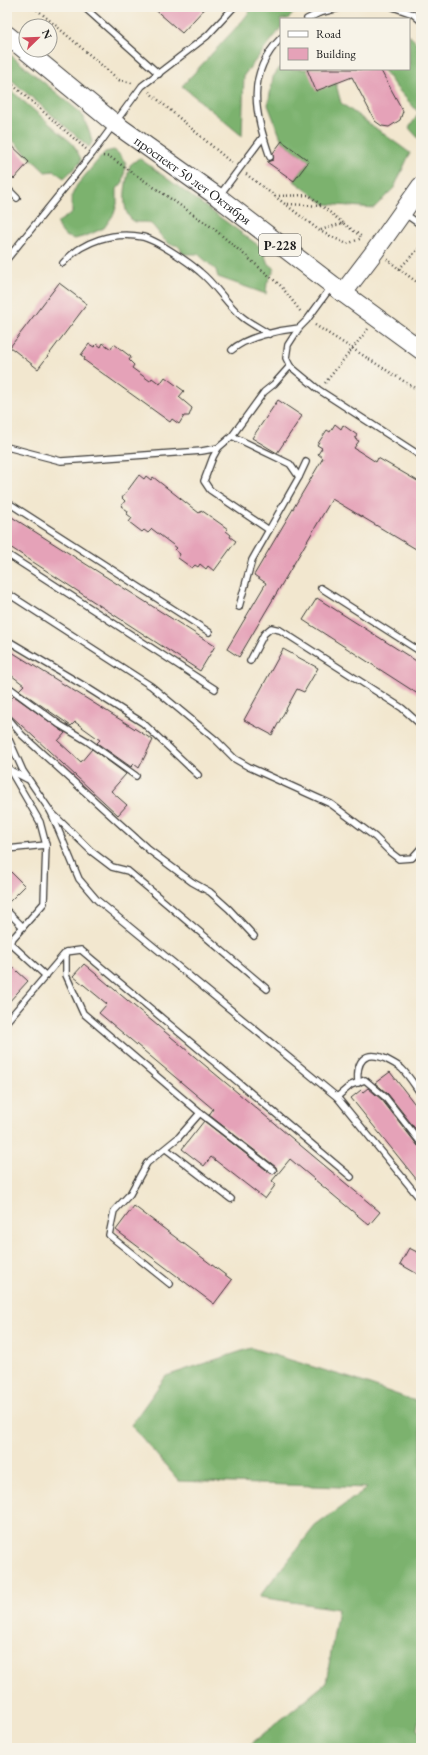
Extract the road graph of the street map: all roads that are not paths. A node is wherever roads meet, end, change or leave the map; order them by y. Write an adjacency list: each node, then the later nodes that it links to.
1 (84, 7): 11 (lane)
2 (234, 7): 11 (lane)
3 (343, 7): 7 (lane)
4 (394, 7): 6 (lane)
5 (421, 11): 6 (lane)
6 (413, 14): 8 (lane)
7 (309, 18)
8 (421, 21)
9 (7, 35): 12 (main road, проспект 50 лет Октября / Р-228)
10 (280, 39): 13 (lane)
11 (160, 74): 12 (lane)
12 (114, 123): 17 (main road, проспект 50 лет Октября / Р-228); 21 (lane)
13 (263, 137): 14 (lane); 17 (lane)
14 (270, 157)
15 (421, 186): 19 (main road)
16 (7, 188): 18 (lane)
17 (218, 197): 23 (main road, проспект 50 лет Октября / Р-228)
18 (17, 198)
19 (402, 212): 20 (lane); 23 (main road)
20 (421, 225)
21 (7, 259)
22 (63, 263): 25 (lane)
23 (337, 289): 24 (lane); 27 (main road, проспект 50 лет Октября / Р-228)
24 (298, 328): 25 (lane); 28 (lane)
25 (269, 334): 26 (lane)
26 (232, 350)
27 (421, 350)
28 (290, 366): 29 (lane); 32 (lane)
29 (232, 436): 31 (lane); 34 (lane)
30 (7, 447): 31 (lane)
31 (218, 448): 36 (lane)
32 (421, 456)
33 (306, 462): 34 (lane)
34 (299, 477): 36 (lane)
35 (7, 502): 41 (lane)
36 (269, 530): 40 (lane)
37 (7, 554): 46 (lane)
38 (321, 588): 43 (lane)
39 (7, 593): 56 (lane)
40 (238, 607)
41 (209, 632)
42 (7, 640): 51 (lane)
43 (421, 652)
44 (250, 661): 48 (lane)
45 (7, 686): 52 (lane)
46 (215, 689)
47 (7, 717): 60 (lane)
48 (421, 725)
49 (7, 735): 53 (lane)
50 (8, 767): 53 (lane); 55 (lane)
51 (198, 775)
52 (136, 776)
53 (29, 780): 54 (lane)
54 (51, 812): 64 (lane); 68 (lane)
55 (46, 845): 57 (lane); 59 (lane)
56 (421, 848)
57 (7, 849)
58 (7, 911): 59 (lane)
59 (23, 927): 61 (lane)
60 (254, 936)
61 (8, 944): 63 (lane)
62 (66, 952): 63 (lane); 69 (lane); 73 (lane)
63 (46, 976): 65 (lane)
64 (267, 989)
65 (7, 1021)
66 (358, 1083): 67 (lane); 68 (lane); 70 (lane)
67 (421, 1094)
68 (337, 1097): 75 (lane)
69 (200, 1113): 71 (lane); 72 (lane)
70 (421, 1143)
71 (166, 1149): 74 (lane); 76 (lane)
72 (273, 1170)
73 (351, 1177)
74 (231, 1200)
75 (421, 1200)
76 (170, 1284)

